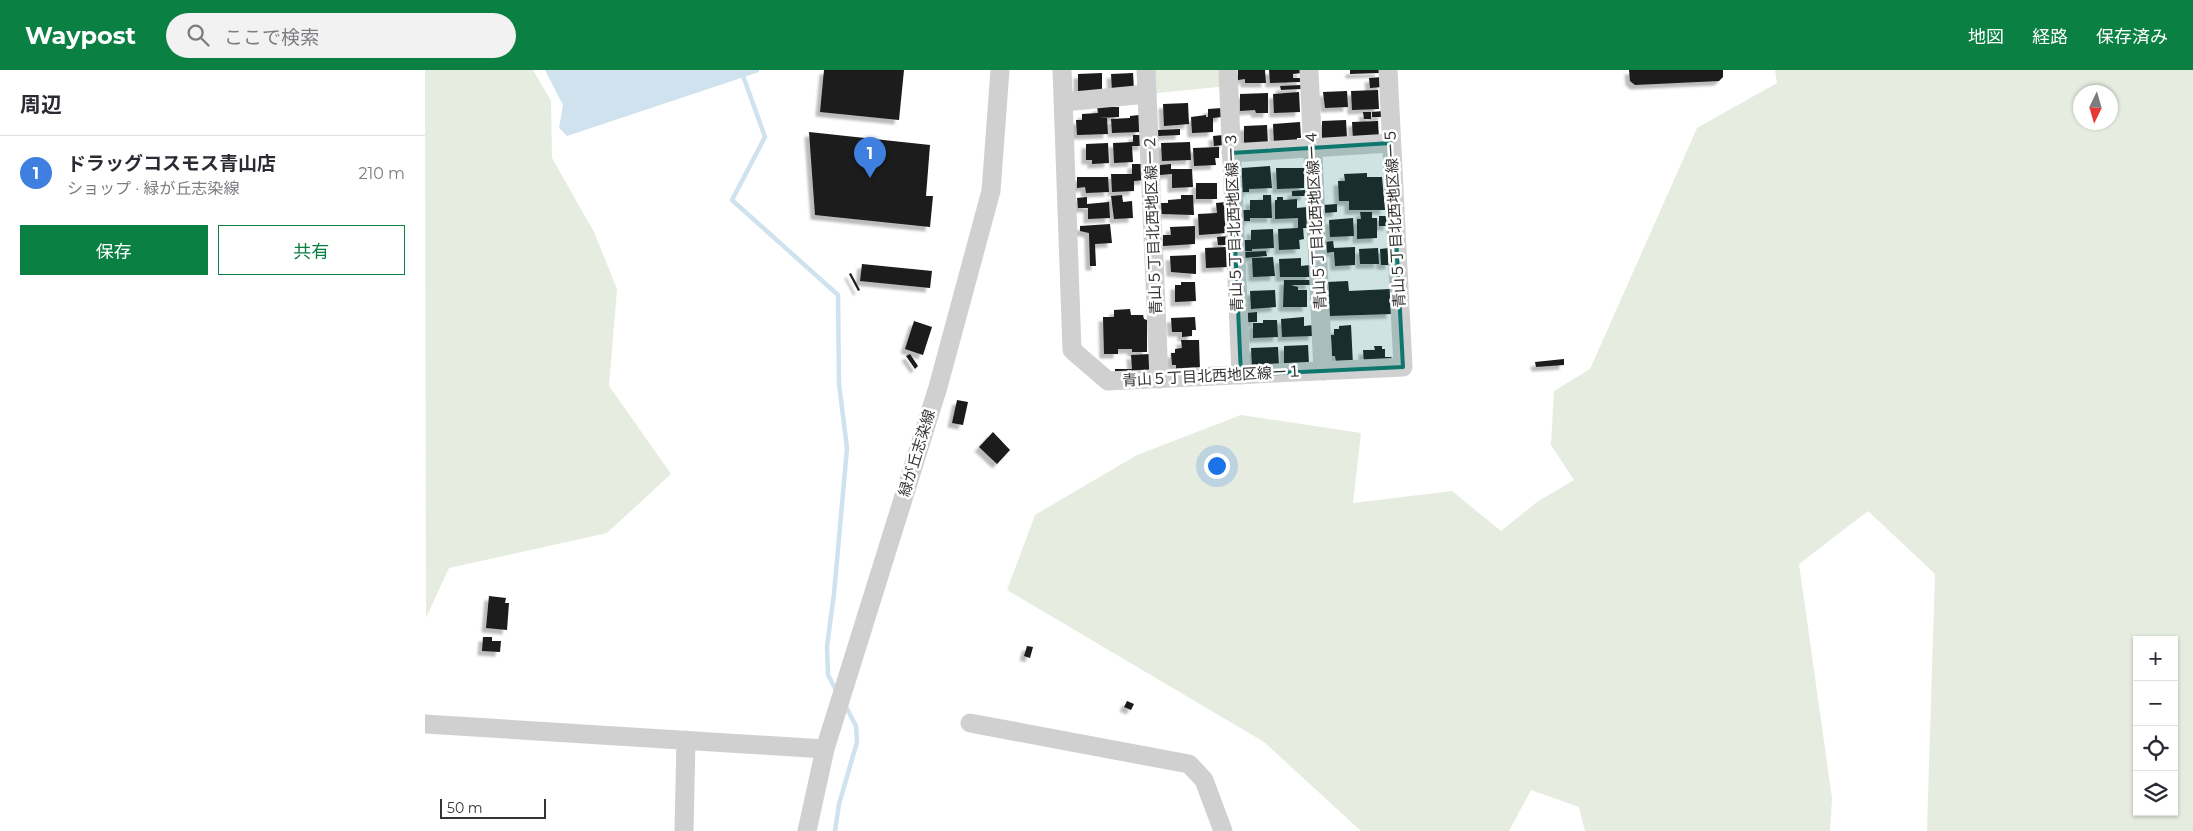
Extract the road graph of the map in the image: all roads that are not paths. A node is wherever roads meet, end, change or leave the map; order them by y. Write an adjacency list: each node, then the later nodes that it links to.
1 (1000, 70): 19 (street, 緑が丘志染線)
2 (1062, 70): 8 (street, 青山５丁目北西地区線ー１)
3 (1146, 70): 7 (street, 青山５丁目北西地区線ー２)
4 (1228, 70): 11 (street, 青山５丁目北西地区線ー３)
5 (1309, 70): 10 (street, 青山５丁目北西地区線ー４)
6 (1388, 70): 9 (street, 青山５丁目北西地区線ー５)
7 (1147, 94): 8 (street); 15 (street, 青山５丁目北西地区線ー２)
8 (1063, 102): 15 (street, 青山５丁目北西地区線ー１)
9 (1391, 143): 10 (street); 12 (street, 青山５丁目北西地区線ー５)
10 (1312, 147): 11 (street); 13 (street, 青山５丁目北西地区線ー４)
11 (1231, 153): 14 (street, 青山５丁目北西地区線ー３)
12 (1403, 367): 13 (street, 青山５丁目北西地区線ー１)
13 (1323, 371): 14 (street, 青山５丁目北西地区線ー１)
14 (1241, 375): 15 (street, 青山５丁目北西地区線ー１)
15 (1159, 379)
16 (970, 722): 22 (street)
17 (425, 724): 18 (street)
18 (686, 740): 19 (street); 20 (street)
19 (825, 749): 21 (street, 緑が丘志染線)
20 (684, 831)
21 (807, 831)
22 (1223, 831)

